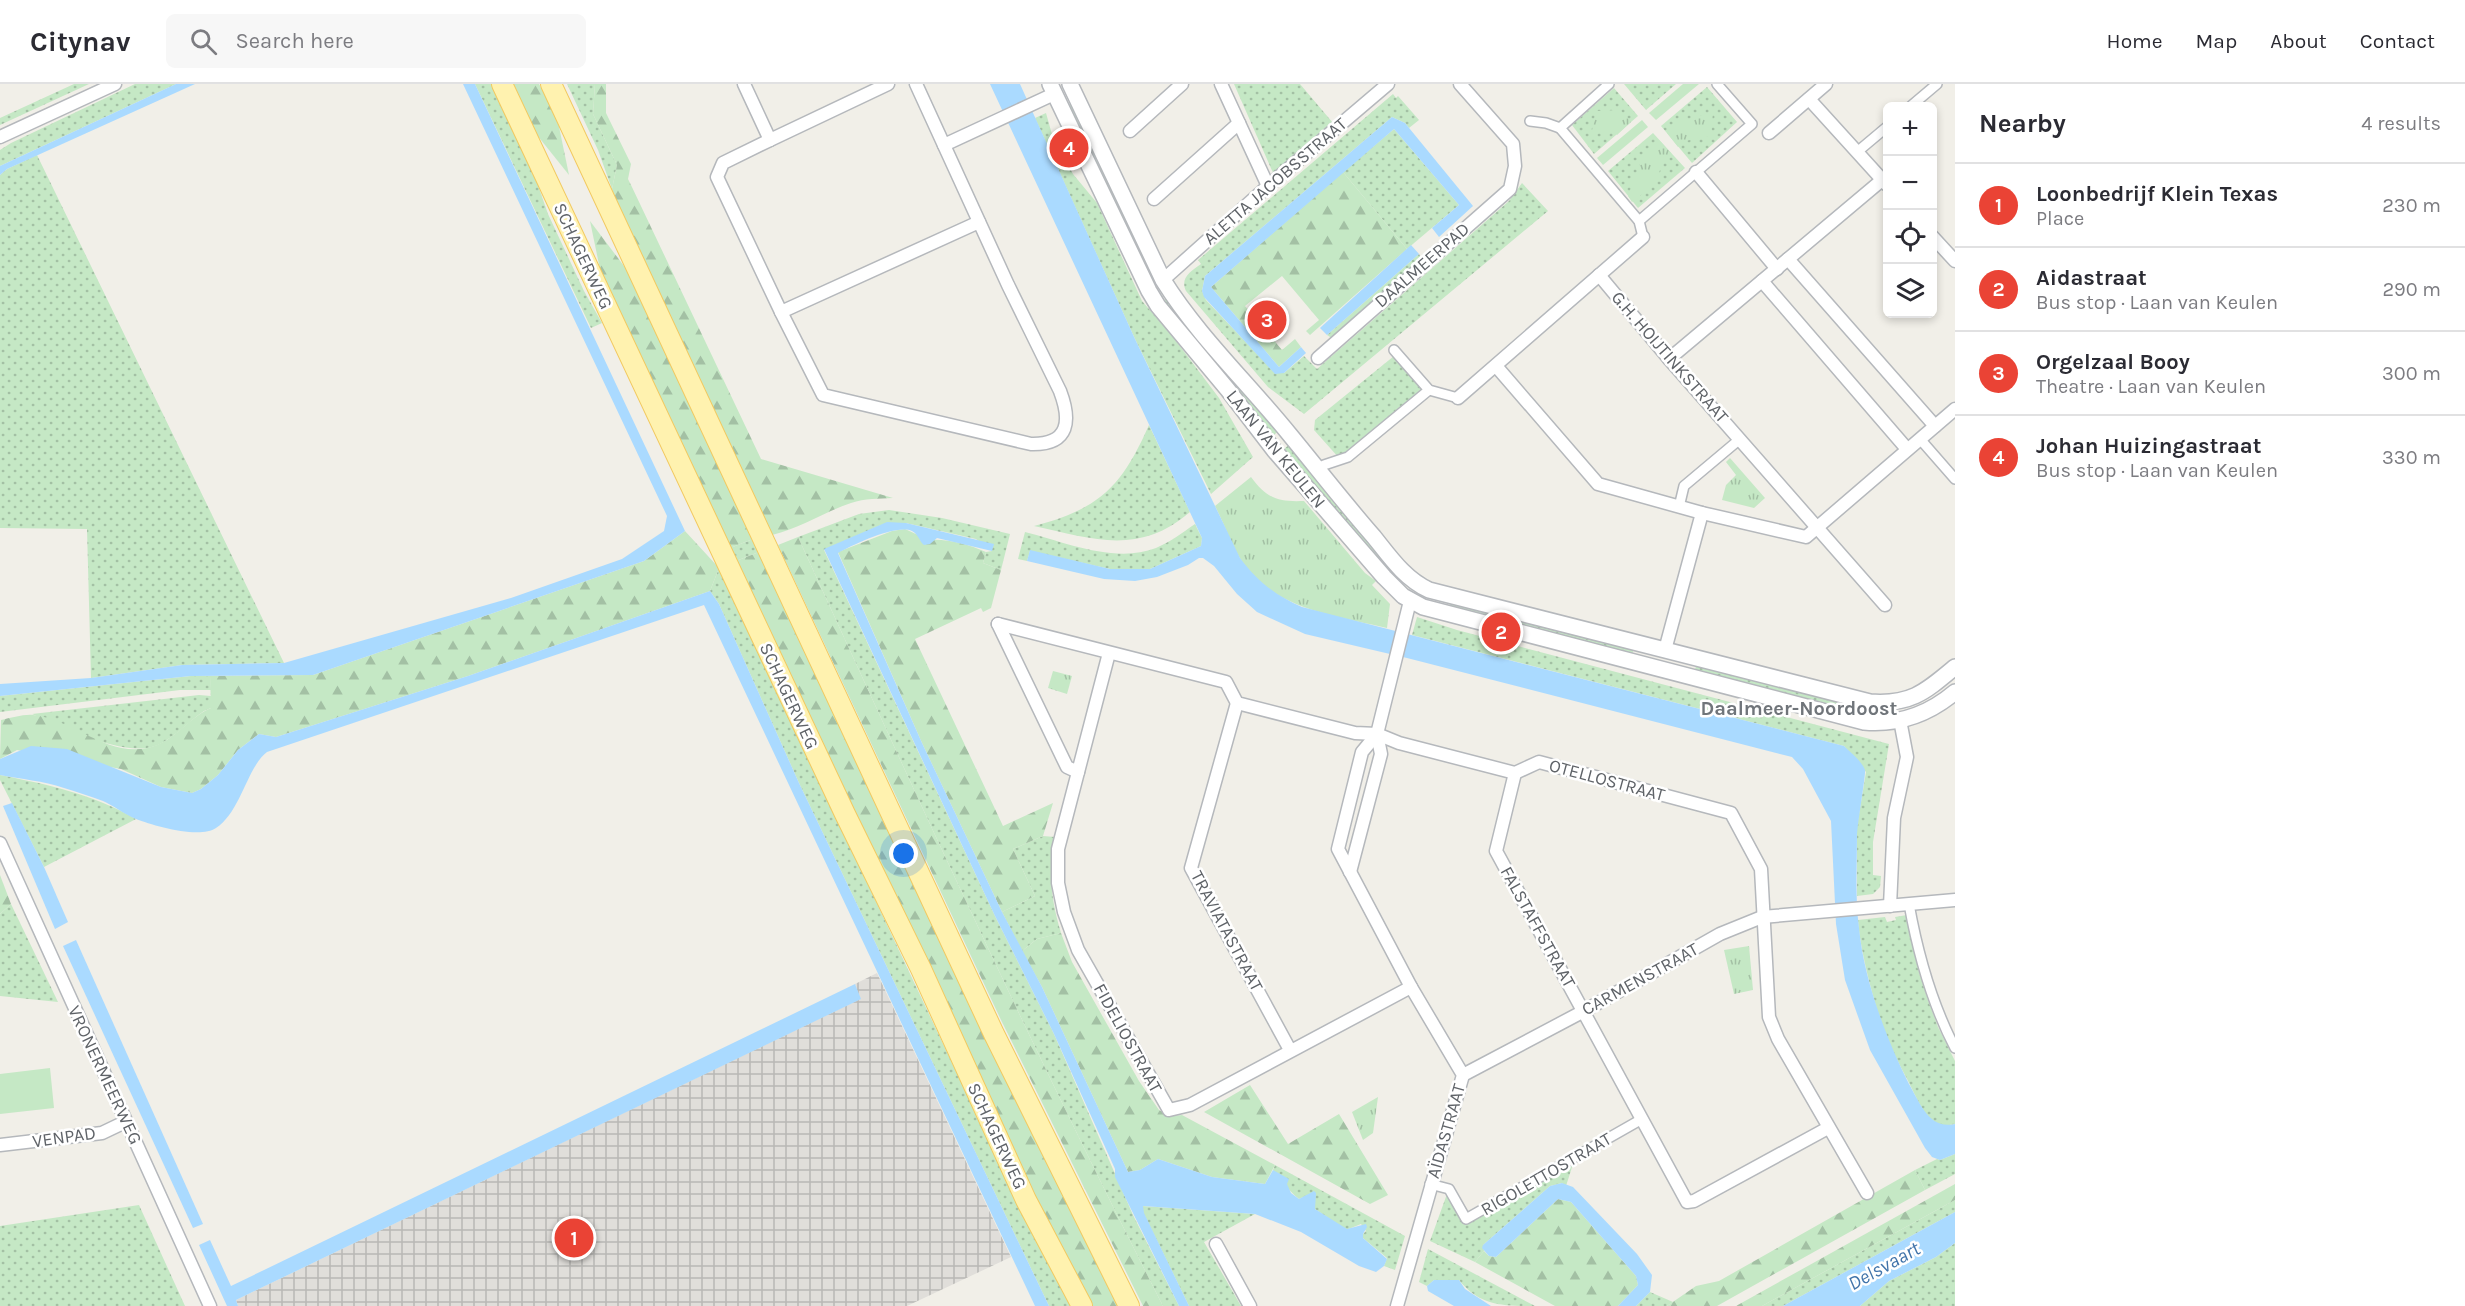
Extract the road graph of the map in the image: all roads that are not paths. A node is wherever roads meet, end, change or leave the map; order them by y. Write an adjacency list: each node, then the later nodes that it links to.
1 (115, 84): 26 (street)
2 (502, 84): 96 (main road, SCHAGERWEG)
3 (551, 84): 97 (main road)
4 (744, 84): 27 (street)
5 (888, 84): 27 (street)
6 (916, 84): 28 (street)
7 (1182, 84): 24 (street)
8 (1221, 84): 20 (street)
9 (1388, 84): 33 (street, ALETTA JACOBSSTRAAT)
10 (1460, 84): 48 (street, DAALMEERPAD)
11 (1609, 84): 22 (street)
12 (1717, 84): 21 (street)
13 (1826, 84): 17 (street)
14 (1937, 84): 18 (street)
15 (1071, 85): 16 (street, LAAN VAN KEULEN); 43 (street, LAAN VAN KEULEN)
16 (1052, 89): 28 (street); 45 (street, LAAN VAN KEULEN)
17 (1809, 99): 25 (street); 29 (street)
18 (1916, 102)
19 (1530, 122): 22 (street)
20 (1239, 123): 33 (street); 34 (street)
21 (1752, 124): 25 (street); 30 (street)
22 (1560, 128): 35 (street)
23 (1883, 129): 29 (street)
24 (1130, 131)
25 (1769, 133)
26 (0, 137)
27 (770, 140): 46 (street)
28 (944, 145): 36 (street)
29 (1857, 152): 31 (street)
30 (1696, 172): 35 (street); 41 (street)
31 (1883, 181)
32 (1883, 185): 39 (street)
33 (1268, 186): 43 (street, ALETTA JACOBSSTRAAT)
34 (1154, 199)
35 (1639, 221): 37 (street)
36 (979, 222): 46 (street); 46 (street)
37 (1643, 237): 42 (street, G.H. HOIJTINKSTRAAT)
38 (1937, 241): 40 (street)
39 (1788, 259): 41 (street); 54 (street)
40 (1955, 261)
41 (1777, 268): 44 (street)
42 (1599, 275): 49 (street, G.H. HOIJTINKSTRAAT); 50 (street, G.H. HOIJTINKSTRAAT)
43 (1163, 280): 45 (street); 63 (street, LAAN VAN KEULEN)
44 (1762, 281): 49 (street); 57 (street)
45 (1149, 291): 64 (street, LAAN VAN KEULEN)
46 (781, 312)
47 (1394, 350): 51 (street)
48 (1318, 358)
49 (1669, 359): 55 (street, G.H. HOIJTINKSTRAAT)
50 (1496, 366): 52 (street, G.H. HOIJTINKSTRAAT); 60 (street)
51 (1429, 390): 52 (street); 58 (street)
52 (1458, 398)
53 (1955, 409): 54 (street)
54 (1935, 426): 56 (street)
55 (1740, 439): 60 (street, G.H. HOIJTINKSTRAAT); 62 (street, G.H. HOIJTINKSTRAAT)
56 (1920, 439): 57 (street); 59 (street)
57 (1907, 449): 62 (street)
58 (1324, 465)
59 (1955, 478)
60 (1679, 507): 61 (street)
61 (1702, 513): 62 (street); 66 (street)
62 (1817, 527): 65 (street, G.H. HOIJTINKSTRAAT)
63 (1418, 584): 64 (street); 66 (street, LAAN VAN KEULEN)
64 (1410, 601): 69 (street, LAAN VAN KEULEN); 74 (street, AÏDASTRAAT)
65 (1885, 605)
66 (1665, 650): 69 (street); 72 (street, LAAN VAN KEULEN)
67 (1109, 653): 71 (street); 75 (street, FIDELIOSTRAAT); 75 (street)
68 (1955, 667): 72 (street, LAAN VAN KEULEN)
69 (1660, 668): 73 (street, LAAN VAN KEULEN)
70 (1955, 692): 73 (street, LAAN VAN KEULEN)
71 (1237, 702): 74 (street); 86 (street, TRAVIATASTRAAT)
72 (1895, 702): 73 (street)
73 (1900, 720): 81 (street)
74 (1377, 734): 76 (street); 78 (street, AÏDASTRAAT); 78 (street, AÏDASTRAAT)
75 (1078, 772): 86 (street, FIDELIOSTRAAT)
76 (1515, 773): 82 (street, OTELLOSTRAAT); 84 (street, FALSTAFFSTRAAT)
77 (0, 843): 89 (street, VRONERMEERWEG)
78 (1350, 872): 83 (street, AÏDASTRAAT)
79 (1955, 900): 80 (street)
80 (1909, 904): 81 (street); 85 (street)
81 (1890, 906): 82 (street, CARMENSTRAAT)
82 (1762, 918): 84 (street, CARMENSTRAAT); 90 (street)
83 (1412, 987): 86 (street, FIDELIOSTRAAT); 87 (street, AÏDASTRAAT)
84 (1584, 1011): 87 (street, CARMENSTRAAT); 88 (street)
85 (1955, 1048)
86 (1290, 1050)
87 (1463, 1075): 92 (street, AÏDASTRAAT)
88 (1642, 1119): 90 (street); 92 (street, RIGOLETTOSTRAAT)
89 (125, 1122): 91 (street, VENPAD); 95 (street, VRONERMEERWEG)
90 (1828, 1128): 93 (street)
91 (0, 1145)
92 (1431, 1184): 99 (street, AÏDASTRAAT)
93 (1867, 1193)
94 (1216, 1244): 98 (street)
95 (210, 1306)
96 (1082, 1306)
97 (1129, 1306)
98 (1250, 1306)
99 (1397, 1306)

